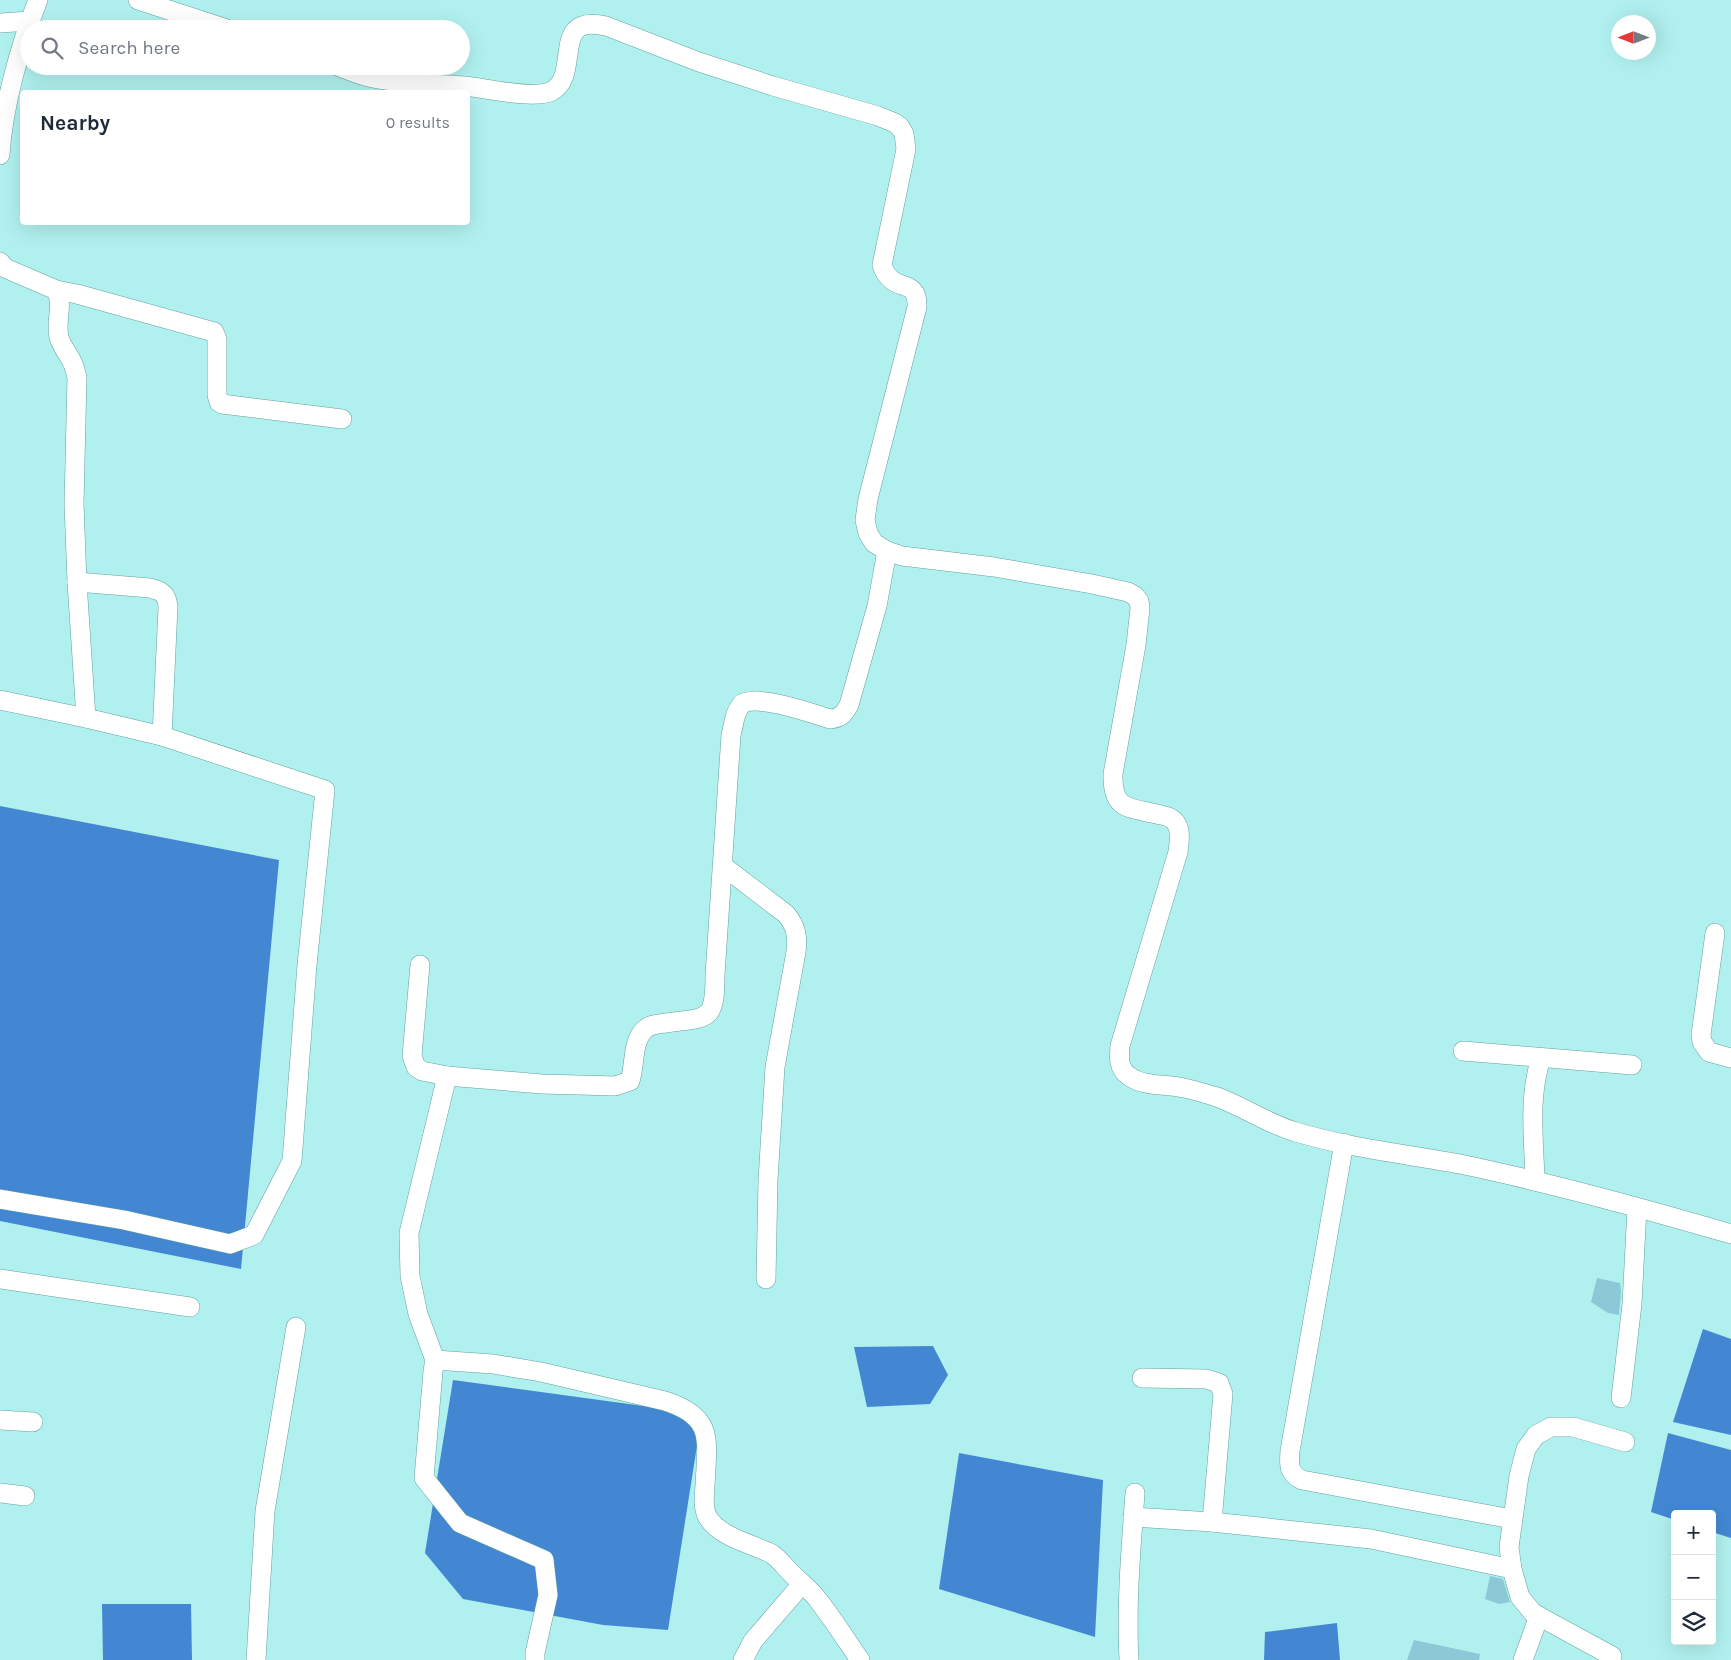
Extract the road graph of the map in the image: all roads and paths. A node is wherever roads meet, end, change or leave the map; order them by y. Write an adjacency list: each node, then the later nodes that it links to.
1 (38, 0): 3 (street)
2 (138, 0): 4 (street)
3 (30, 20)
4 (199, 20)
5 (20, 22): 6 (street)
6 (0, 23)
7 (20, 59): 9 (street)
8 (362, 75): 13 (street)
9 (0, 155)
10 (0, 262): 11 (street)
11 (56, 290): 12 (street); 14 (street)
12 (342, 420)
13 (887, 551): 18 (street); 26 (street)
14 (77, 582): 16 (street); 17 (street)
15 (0, 700): 16 (street)
16 (86, 718): 17 (street)
17 (162, 736): 28 (street)
18 (723, 866): 25 (street); 32 (street)
19 (1715, 933): 23 (street)
20 (420, 965): 25 (street)
21 (1463, 1051): 22 (street)
22 (1541, 1058): 24 (street); 27 (street)
23 (1731, 1058)
24 (1632, 1065)
25 (447, 1076): 35 (street)
26 (1344, 1143): 27 (street); 45 (street)
27 (1535, 1182): 29 (street)
28 (0, 1200)
29 (1638, 1208): 30 (street); 37 (street)
30 (1731, 1234)
31 (0, 1279): 33 (street)
32 (766, 1279)
33 (190, 1306)
34 (296, 1327): 51 (street)
35 (435, 1360): 48 (street); 52 (street)
36 (1142, 1378): 46 (street)
37 (1621, 1398)
38 (0, 1420): 39 (street)
39 (33, 1422)
40 (1625, 1442): 45 (street)
41 (1135, 1493): 44 (street)
42 (0, 1494): 43 (street)
43 (25, 1496)
44 (1133, 1517): 46 (street); 55 (street)
45 (1512, 1520): 47 (street)
46 (1212, 1522): 47 (street)
47 (1512, 1569): 49 (street)
48 (802, 1584): 53 (street); 54 (street)
49 (1539, 1616): 50 (street); 56 (street)
50 (1612, 1656)
51 (256, 1660)
52 (535, 1660)
53 (742, 1660)
54 (860, 1660)
55 (1129, 1660)
56 (1523, 1660)

